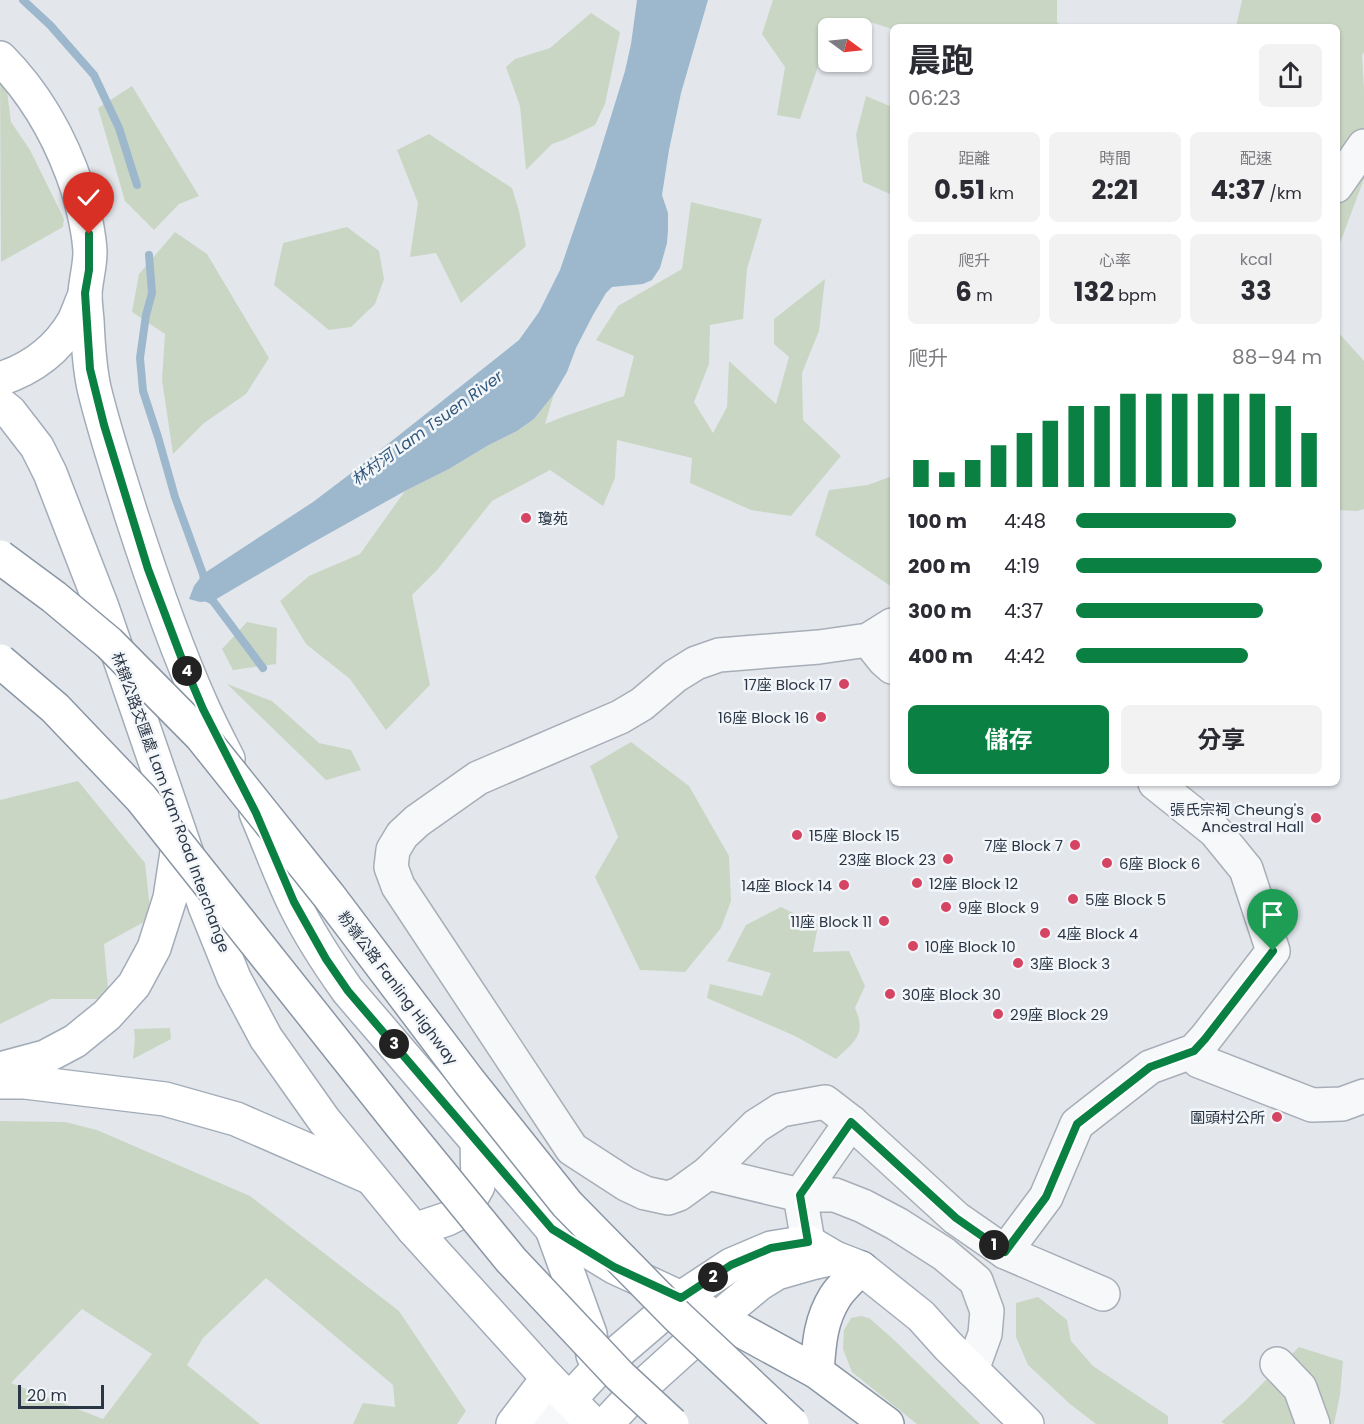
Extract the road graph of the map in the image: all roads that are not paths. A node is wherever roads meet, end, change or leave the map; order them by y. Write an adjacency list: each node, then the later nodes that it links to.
1 (0, 58): 4 (main road)
2 (1364, 146): 3 (street)
3 (1340, 180)
4 (85, 293): 5 (main road); 18 (main road)
5 (0, 379)
6 (0, 404): 12 (main road, 林錦公路交匯處 Lam Kam Road Interchange)
7 (0, 557): 39 (main road, 粉嶺公路 Fanling Highway, bridge)
8 (880, 633): 10 (street); 19 (street)
9 (0, 661): 38 (main road, bridge)
10 (890, 666)
11 (1159, 786): 13 (street)
12 (180, 834): 14 (main road); 20 (main road, 林錦公路交匯處 Lam Kam Road Interchange)
13 (1194, 1051): 16 (street); 24 (street)
14 (0, 1069)
15 (0, 1082): 20 (main road)
16 (1364, 1096)
17 (851, 1122): 19 (street); 21 (street); 24 (street)
18 (477, 1140): 22 (main road); 23 (main road)
19 (708, 1173): 21 (street)
20 (372, 1178): 23 (main road, 林錦公路交匯處 Lam Kam Road Interchange)
21 (800, 1195): 25 (street); 30 (street)
22 (552, 1229): 27 (main road); 31 (main road)
23 (414, 1230): 33 (main road, 林錦公路交匯處 Lam Kam Road Interchange)
24 (1005, 1252): 26 (street)
25 (835, 1256): 27 (main road); 28 (main road); 30 (main road); 32 (main road)
26 (1103, 1294)
27 (681, 1298): 28 (main road); 31 (main road)
28 (718, 1318): 32 (main road); 37 (main road)
29 (1277, 1364): 42 (street)
30 (972, 1370): 41 (main road)
31 (595, 1371): 33 (main road); 36 (main road)
32 (817, 1372): 40 (main road)
33 (555, 1401): 34 (main road); 35 (main road, 林錦公路交匯處 Lam Kam Road Interchange)
34 (513, 1424)
35 (593, 1424)
36 (599, 1424)
37 (606, 1424)
38 (672, 1424)
39 (792, 1424)
40 (887, 1424)
41 (1027, 1424)
42 (1313, 1424)

